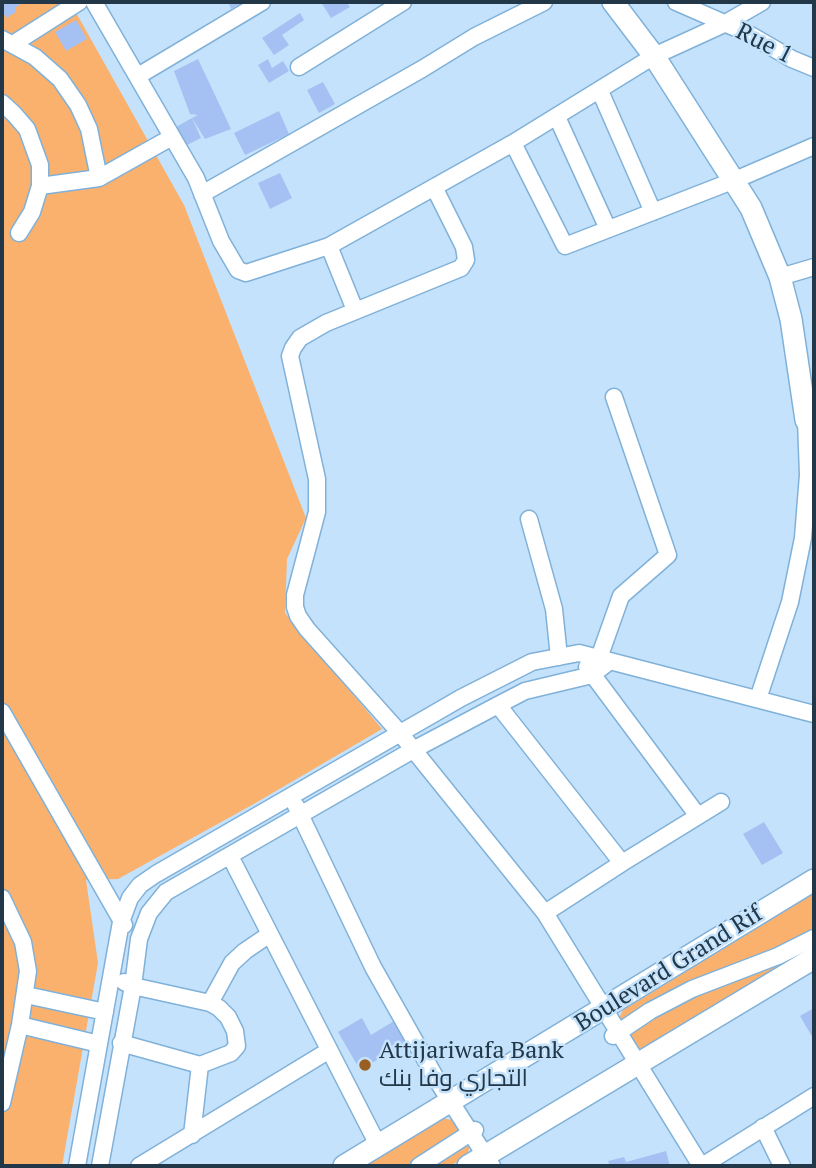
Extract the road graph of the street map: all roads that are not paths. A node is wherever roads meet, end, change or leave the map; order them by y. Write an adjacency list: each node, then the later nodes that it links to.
1 (79, 2): 10 (street)
2 (94, 2): 14 (street)
3 (262, 2): 14 (street)
4 (404, 2): 12 (street)
5 (544, 2): 25 (street)
6 (613, 2): 11 (street)
7 (679, 2): 9 (street, Rue 1)
8 (762, 2): 9 (street)
9 (724, 24): 11 (street); 13 (street, Rue 1)
10 (7, 42): 21 (street)
11 (654, 56): 15 (street); 22 (street)
12 (299, 67)
13 (814, 68)
14 (138, 76): 18 (street)
15 (600, 91): 17 (street); 26 (street)
16 (2, 103): 23 (street)
17 (557, 117): 19 (street); 27 (street)
18 (172, 137): 21 (street); 25 (street)
19 (513, 143): 24 (street); 27 (street)
20 (814, 146): 22 (street)
21 (99, 178): 23 (street)
22 (735, 180): 26 (street); 31 (street)
23 (40, 187): 28 (street)
24 (435, 187): 29 (street); 32 (street)
25 (202, 194): 29 (street)
26 (653, 212): 27 (street)
27 (608, 229)
28 (19, 233)
29 (329, 246): 32 (street)
30 (814, 267): 31 (street)
31 (780, 277): 34 (street)
32 (355, 310): 44 (street)
33 (614, 397): 38 (street)
34 (810, 422): 40 (street)
35 (529, 519): 37 (street)
36 (579, 653): 37 (street); 38 (street); 39 (street)
37 (559, 657): 44 (street)
38 (605, 659): 39 (street); 40 (street)
39 (592, 675): 41 (street); 50 (street)
40 (758, 699): 43 (street)
41 (498, 705): 46 (street); 52 (street)
42 (2, 712): 45 (street)
43 (814, 714)
44 (400, 733): 46 (street); 47 (street)
45 (10, 744): 56 (street)
46 (413, 750): 49 (street); 55 (street)
47 (291, 796): 49 (street); 56 (street)
48 (721, 802): 50 (street)
49 (300, 815): 51 (street); 75 (street)
50 (698, 816): 52 (street)
51 (230, 856): 57 (street); 59 (street)
52 (622, 863): 55 (street)
53 (814, 880): 65 (street, Boulevard Grand Rif)
54 (2, 898): 63 (street)
55 (545, 913): 65 (street)
56 (121, 922): 59 (street); 61 (street)
57 (270, 934): 64 (street); 71 (street)
58 (814, 938): 68 (street)
59 (139, 939): 62 (street)
60 (814, 958): 72 (street)
61 (111, 976): 62 (street); 66 (street)
62 (133, 986): 64 (street); 69 (street)
63 (26, 995): 66 (street); 67 (street)
64 (210, 1003): 73 (street)
65 (606, 1009): 68 (street); 75 (street, Boulevard Grand Rif)
66 (105, 1012): 70 (street)
67 (20, 1025): 70 (street); 76 (street)
68 (616, 1033): 72 (street)
69 (121, 1043): 73 (street); 83 (street)
70 (99, 1044): 82 (street)
71 (328, 1051): 79 (street); 80 (street)
72 (638, 1063): 81 (street); 87 (street)
73 (200, 1065): 79 (street)
74 (814, 1096): 77 (street)
75 (450, 1102): 78 (street); 80 (street, Boulevard Grand Rif)
76 (2, 1104)
77 (763, 1127): 87 (street); 88 (street)
78 (473, 1132): 81 (street); 86 (street)
79 (192, 1135): 84 (street)
80 (378, 1145): 85 (street, Boulevard Grand Rif)
81 (482, 1163)
82 (77, 1166)
83 (100, 1166)
84 (139, 1166)
85 (344, 1166)
86 (419, 1166)
87 (701, 1166)
88 (782, 1166)

